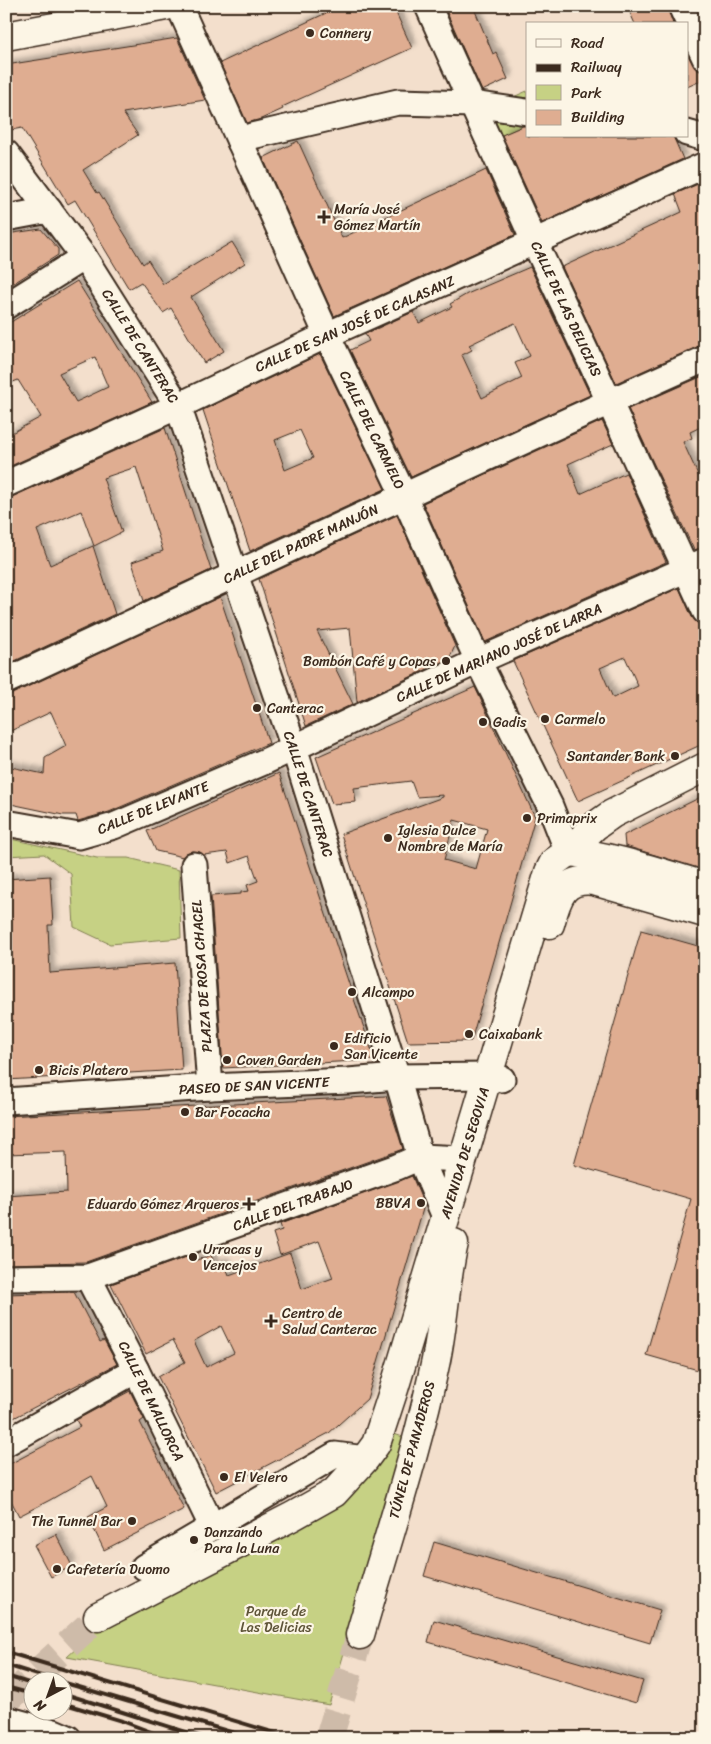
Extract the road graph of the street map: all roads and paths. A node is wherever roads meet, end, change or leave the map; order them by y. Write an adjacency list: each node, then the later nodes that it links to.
1 (166, 6): 5 (main road)
2 (178, 6): 11 (street, CALLE DEL CARMELO)
3 (428, 6): 7 (street, CALLE DE LAS DELICIAS)
4 (686, 8): 6 (street)
5 (6, 36)
6 (705, 58)
7 (473, 104): 8 (street); 11 (street); 16 (street, CALLE DE LAS DELICIAS)
8 (526, 112)
9 (688, 133): 10 (street)
10 (705, 138)
11 (240, 142): 19 (street, CALLE DEL CARMELO)
12 (6, 152): 14 (street, CALLE DE CANTERAC)
13 (705, 165): 16 (street, CALLE DE SAN JOSÉ DE CALASANZ)
14 (49, 210): 15 (street); 17 (street, CALLE DE CANTERAC)
15 (6, 218)
16 (535, 243): 19 (street, CALLE DE SAN JOSÉ DE CALASANZ); 21 (street, CALLE DE LAS DELICIAS)
17 (84, 258): 18 (street); 22 (street, CALLE DE CANTERAC)
18 (6, 306)
19 (327, 335): 22 (street, CALLE DE SAN JOSÉ DE CALASANZ); 24 (street, CALLE DEL CARMELO)
20 (705, 359): 21 (street, CALLE DEL PADRE MANJÓN)
21 (609, 401): 24 (street, CALLE DEL PADRE MANJÓN); 25 (street, CALLE DE LAS DELICIAS)
22 (178, 406): 23 (street, CALLE DE SAN JOSÉ DE CALASANZ); 26 (street, CALLE DE CANTERAC)
23 (6, 484)
24 (404, 496): 26 (street, CALLE DEL PADRE MANJÓN); 28 (street, CALLE DEL CARMELO)
25 (695, 565): 27 (street, CALLE DE LAS DELICIAS); 28 (street, CALLE DE MARIANO JOSÉ DE LARRA)
26 (236, 574): 29 (street, CALLE DEL PADRE MANJÓN); 30 (street, CALLE DE CANTERAC)
27 (705, 611)
28 (478, 661): 30 (street, CALLE DE MARIANO JOSÉ DE LARRA); 33 (street, CALLE DEL CARMELO)
29 (6, 681)
30 (294, 748): 32 (street, CALLE DE LEVANTE); 38 (street, CALLE DE CANTERAC)
31 (705, 767): 33 (main road, AVENIDA DE SEGOVIA)
32 (6, 823)
33 (568, 852): 35 (main road); 36 (main road); 39 (main road, AVENIDA DE SEGOVIA)
34 (194, 866): 40 (street, PLAZA DE ROSA CHACEL)
35 (594, 881): 37 (main road); 39 (main road, AVENIDA DE SEGOVIA)
36 (705, 886)
37 (705, 913)
38 (398, 1077): 39 (street, PASEO DE SAN VICENTE); 40 (street, PASEO DE SAN VICENTE); 42 (street, CALLE DE CANTERAC)
39 (495, 1078): 43 (main road, AVENIDA DE SEGOVIA); 45 (main road, AVENIDA DE SEGOVIA)
40 (210, 1087): 41 (street, PASEO DE SAN VICENTE)
41 (6, 1101)
42 (420, 1157): 43 (street, CALLE DEL TRABAJO); 44 (street, CALLE DE CANTERAC); 46 (street, CALLE DEL TRABAJO)
43 (463, 1159): 44 (main road, AVENIDA DE SEGOVIA)
44 (446, 1217): 50 (main road, AVENIDA DE SEGOVIA)
45 (449, 1262): 54 (main road, TÚNEL DE PANADEROS)
46 (88, 1277): 47 (street, CALLE DEL TRABAJO); 48 (street, CALLE DE MALLORCA)
47 (6, 1278)
48 (136, 1370): 49 (street); 51 (street, CALLE DE MALLORCA)
49 (6, 1443)
50 (365, 1459): 51 (street); 53 (main road, AVENIDA DE SEGOVIA)
51 (212, 1526): 52 (street)
52 (144, 1567)
53 (98, 1617)
54 (360, 1635)
55 (6, 1719): 56 (street)
56 (68, 1738)

